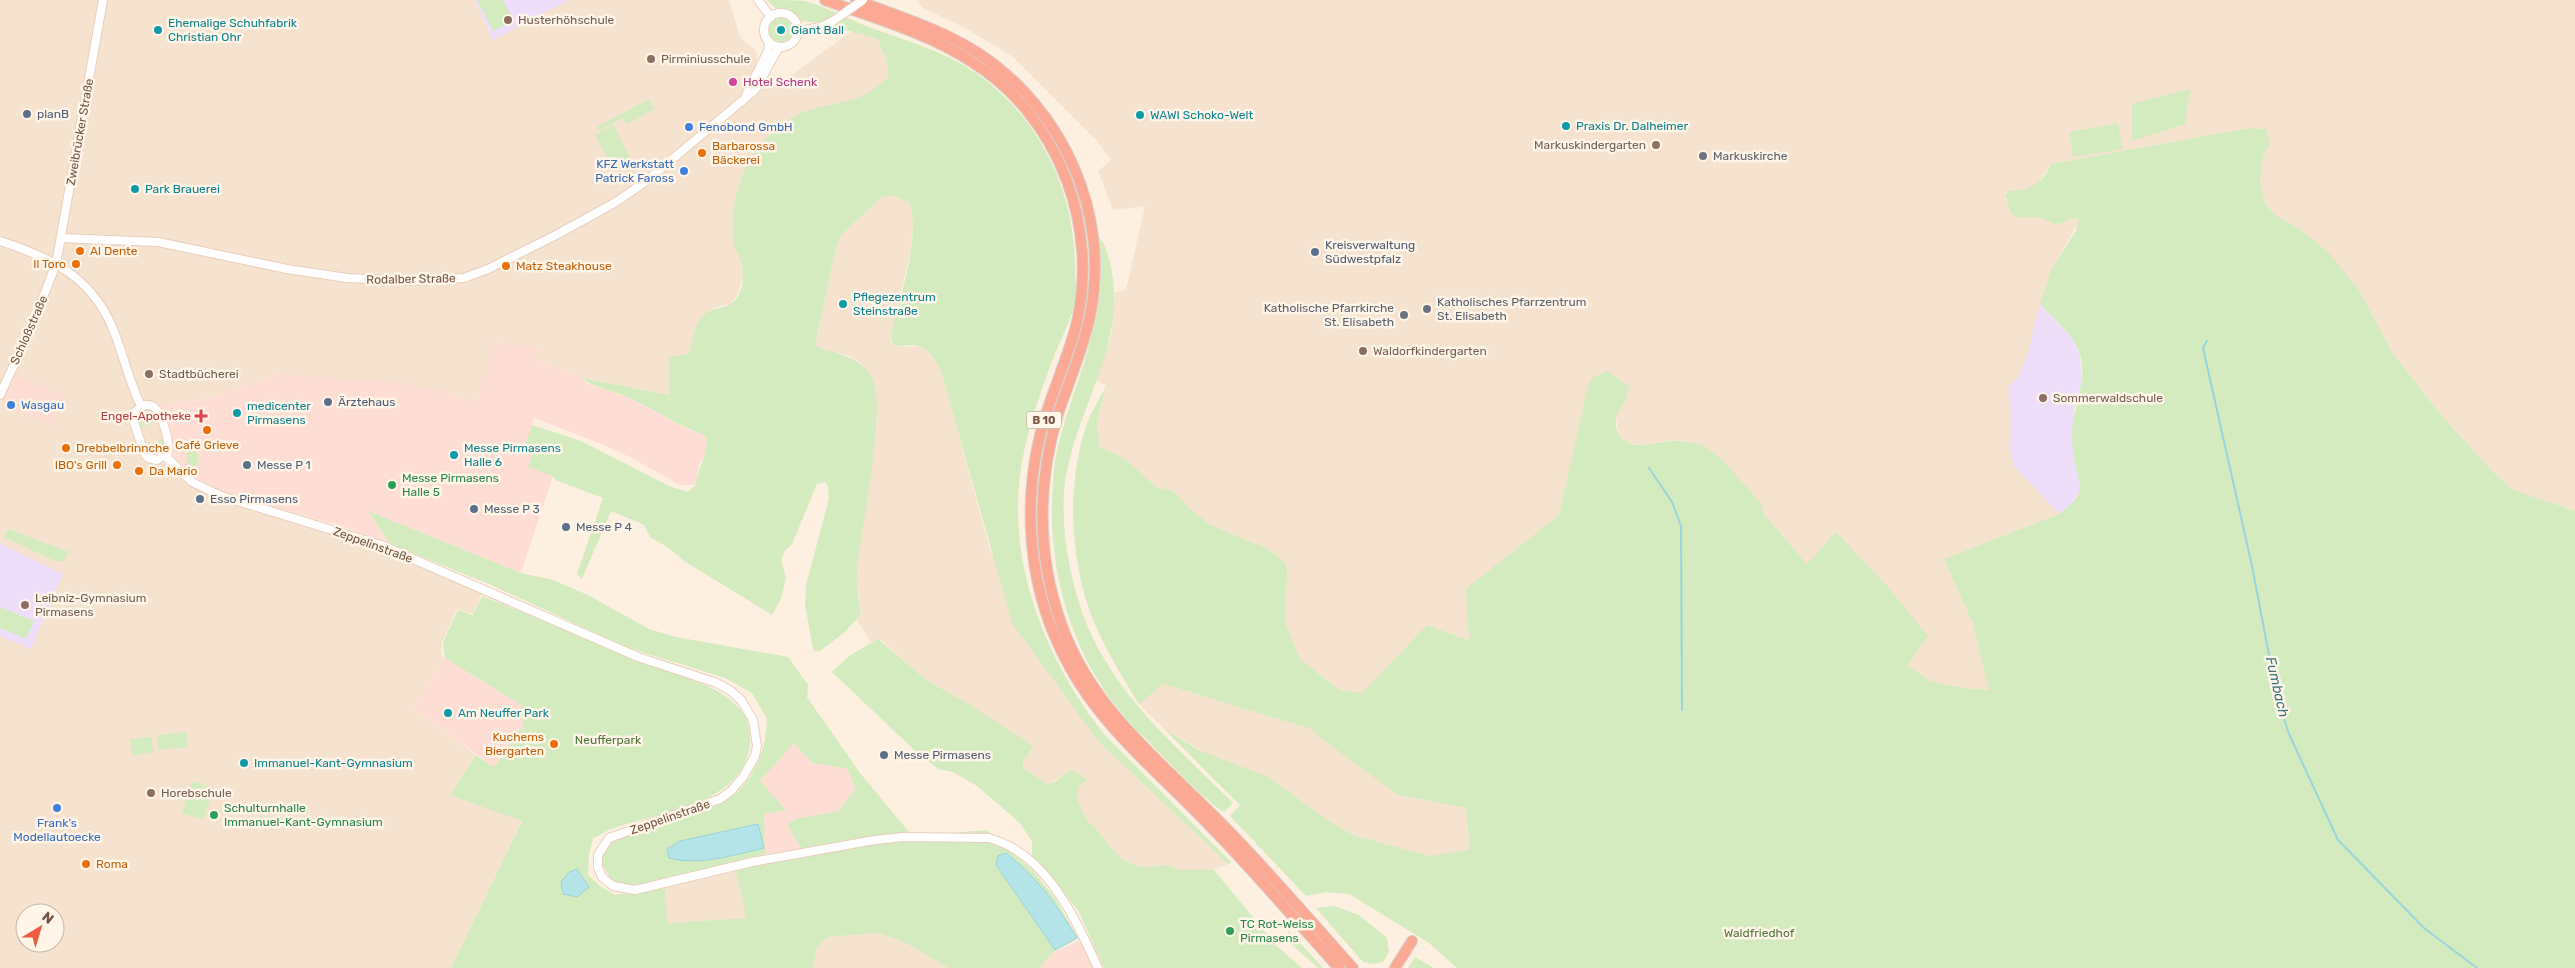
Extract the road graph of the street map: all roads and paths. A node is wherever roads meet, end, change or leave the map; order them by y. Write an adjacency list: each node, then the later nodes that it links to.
1 (103, 0): 11 (street, Zweibrücker Straße)
2 (758, 0): 6 (street)
3 (825, 0): 21 (highway, B 10)
4 (856, 0): 18 (highway, B 10)
5 (863, 0): 7 (street, bridge)
6 (771, 17): 7 (street); 8 (street)
7 (799, 31): 9 (street)
8 (769, 42): 9 (street); 10 (street, Rodalber Straße)
9 (779, 48): 10 (street, Rodalber Straße)
10 (740, 102): 11 (street, Rodalber Straße)
11 (61, 238): 13 (street, Zweibrücker Straße)
12 (0, 241): 13 (street)
13 (56, 264): 14 (street, Schloßstraße); 15 (street)
14 (0, 394)
15 (141, 406): 16 (street); 16 (street)
16 (164, 456): 20 (street, Zeppelinstraße)
17 (1412, 941): 19 (highway)
18 (1341, 955): 22 (highway, B 10); 23 (highway)
19 (1400, 958): 24 (highway); 25 (highway)
20 (1098, 968)
21 (1338, 968)
22 (1353, 968)
23 (1359, 968)
24 (1388, 968)
25 (1395, 968)

